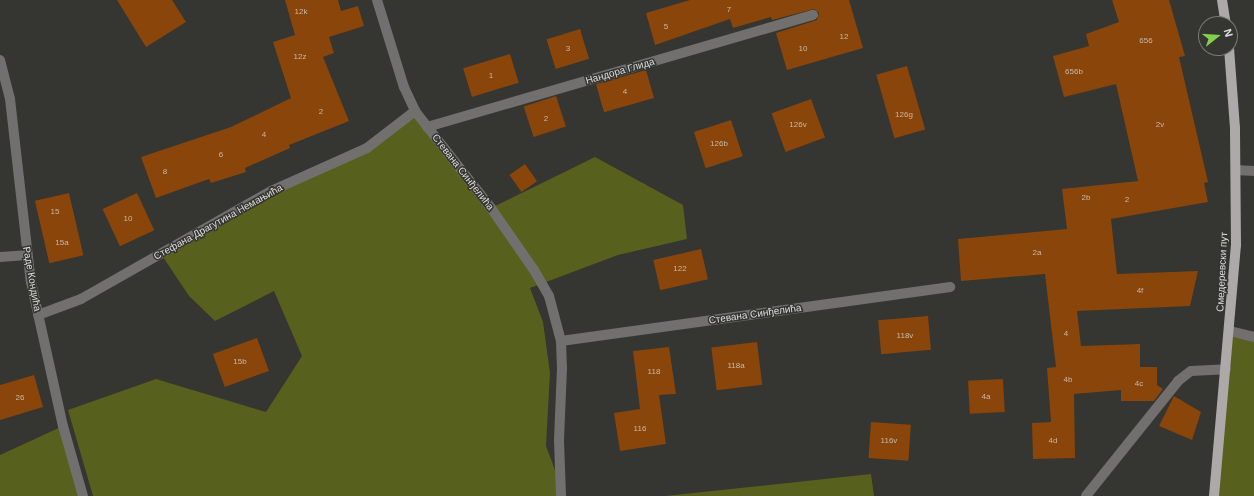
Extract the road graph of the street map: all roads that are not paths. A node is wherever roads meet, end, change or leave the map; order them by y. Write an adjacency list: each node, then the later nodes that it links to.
1 (377, 0): 7 (street, Стевана Синђелића)
2 (1222, 0): 4 (main road)
3 (813, 15): 8 (street, Нандора Глида)
4 (1225, 16)
5 (1229, 56): 9 (main road, Смедеревски пут)
6 (0, 60): 11 (street, Раде Кондића)
7 (416, 110): 8 (street, Стевана Синђелића); 14 (street, Стефана Драгутина Немањића)
8 (427, 127): 17 (street, Стевана Синђелића)
9 (1236, 170): 10 (street); 15 (main road, Смедеревски пут)
10 (1254, 171)
11 (27, 254): 12 (street); 14 (street, Раде Кондића)
12 (0, 257)
13 (950, 287): 17 (street, Стевана Синђелића)
14 (38, 315): 19 (street, Раде Кондића)
15 (1230, 331): 16 (street); 18 (main road, Смедеревски пут)
16 (1254, 337)
17 (560, 341): 20 (street, Стевана Синђелића)
18 (1226, 369): 21 (street); 22 (main road, Смедеревски пут)
19 (83, 496)
20 (561, 496)
21 (1086, 496)
22 (1214, 496)

